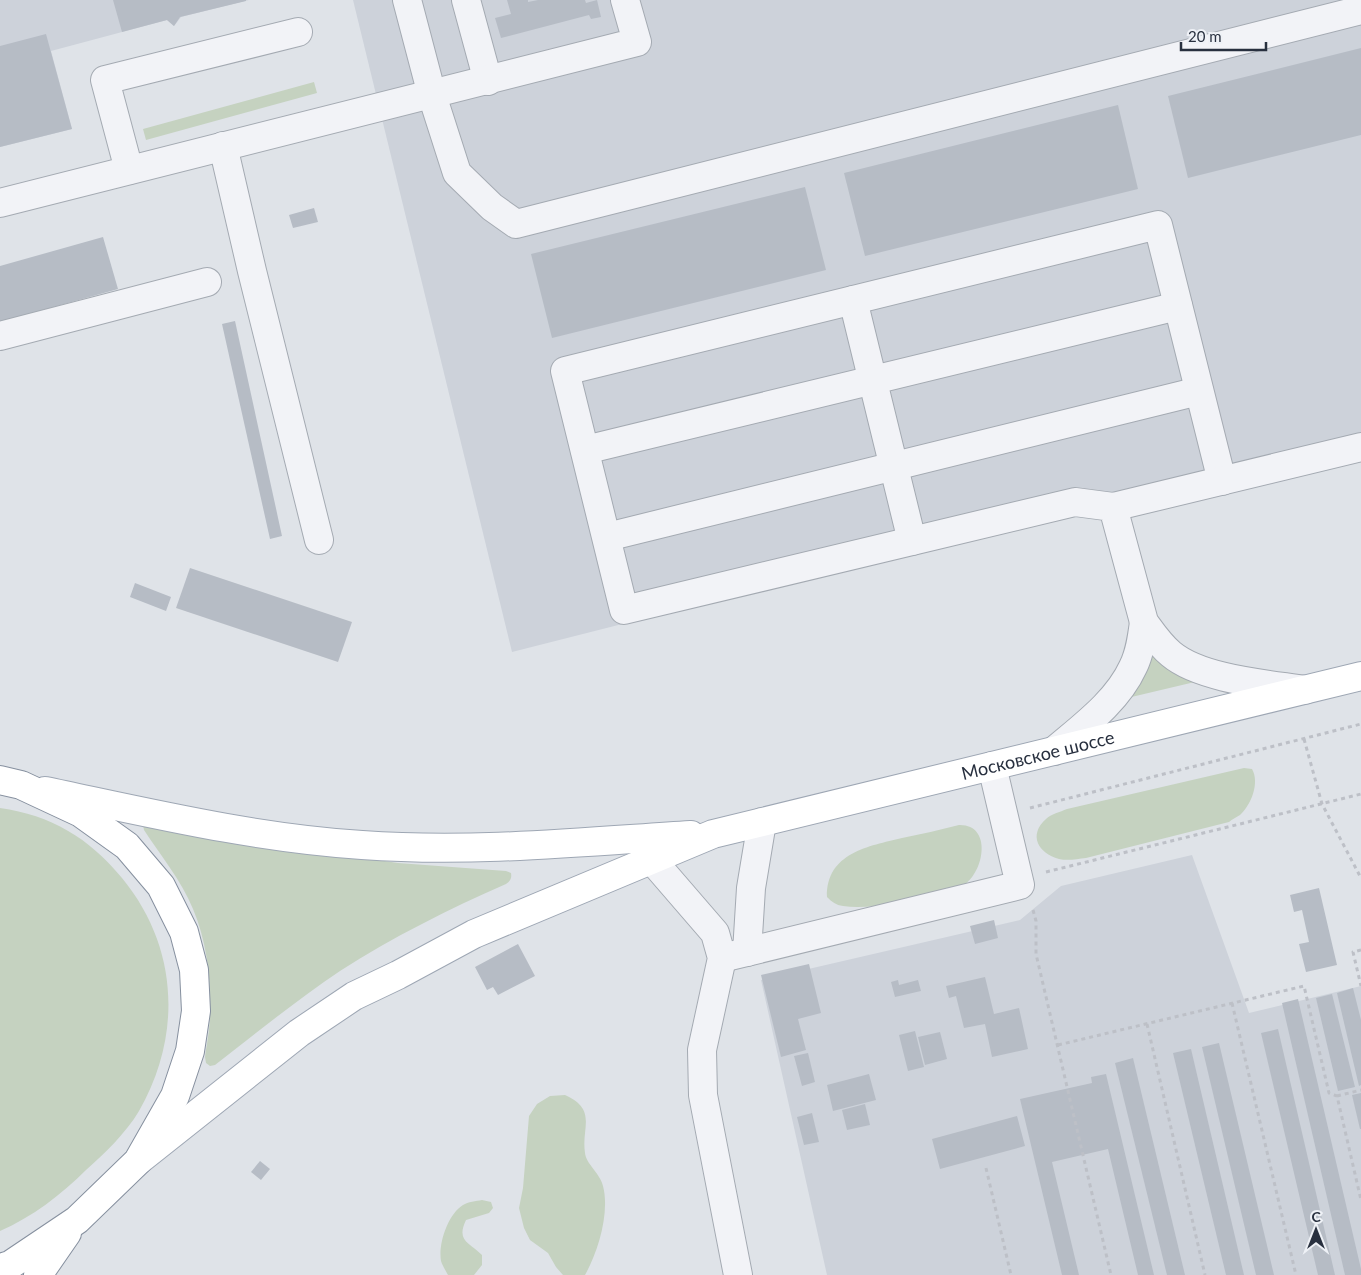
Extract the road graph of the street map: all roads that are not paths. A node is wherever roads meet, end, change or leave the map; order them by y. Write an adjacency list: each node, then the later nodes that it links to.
1 (407, 0): 7 (lane)
2 (466, 0): 6 (lane)
3 (625, 0): 6 (lane)
4 (1361, 10): 7 (lane)
5 (298, 32): 9 (lane)
6 (488, 81): 7 (lane)
7 (432, 95): 8 (lane)
8 (223, 146): 9 (lane); 23 (lane)
9 (129, 170): 10 (lane)
10 (0, 203)
11 (207, 282): 14 (lane)
12 (853, 300): 13 (lane); 15 (lane); 18 (lane)
13 (1178, 306): 15 (lane); 16 (lane)
14 (0, 336)
15 (872, 380): 18 (lane); 19 (lane)
16 (1199, 391): 19 (lane); 20 (lane)
17 (1361, 447): 20 (lane)
18 (585, 450): 22 (lane)
19 (894, 466): 22 (lane); 24 (lane)
20 (1222, 481): 21 (lane)
21 (1113, 507): 24 (lane); 25 (lane)
22 (606, 537): 24 (lane)
23 (319, 540)
24 (912, 541)
25 (1144, 622): 27 (lane); 28 (lane)
26 (1361, 676): 27 (main road, Московское шоссе)
27 (1305, 690): 28 (main road, Московское шоссе)
28 (1054, 751): 29 (main road, Московское шоссе)
29 (992, 766): 31 (main road, Московское шоссе); 34 (lane)
30 (10, 783): 32 (main road); 35 (main road)
31 (762, 822): 32 (main road, Московское шоссе); 34 (lane)
32 (713, 834): 33 (main road)
33 (652, 860): 34 (lane); 35 (main road)
34 (734, 955): 39 (lane)
35 (138, 1160): 36 (main road)
36 (77, 1220): 37 (main road); 38 (main road)
37 (0, 1268)
38 (38, 1275)
39 (738, 1275)

